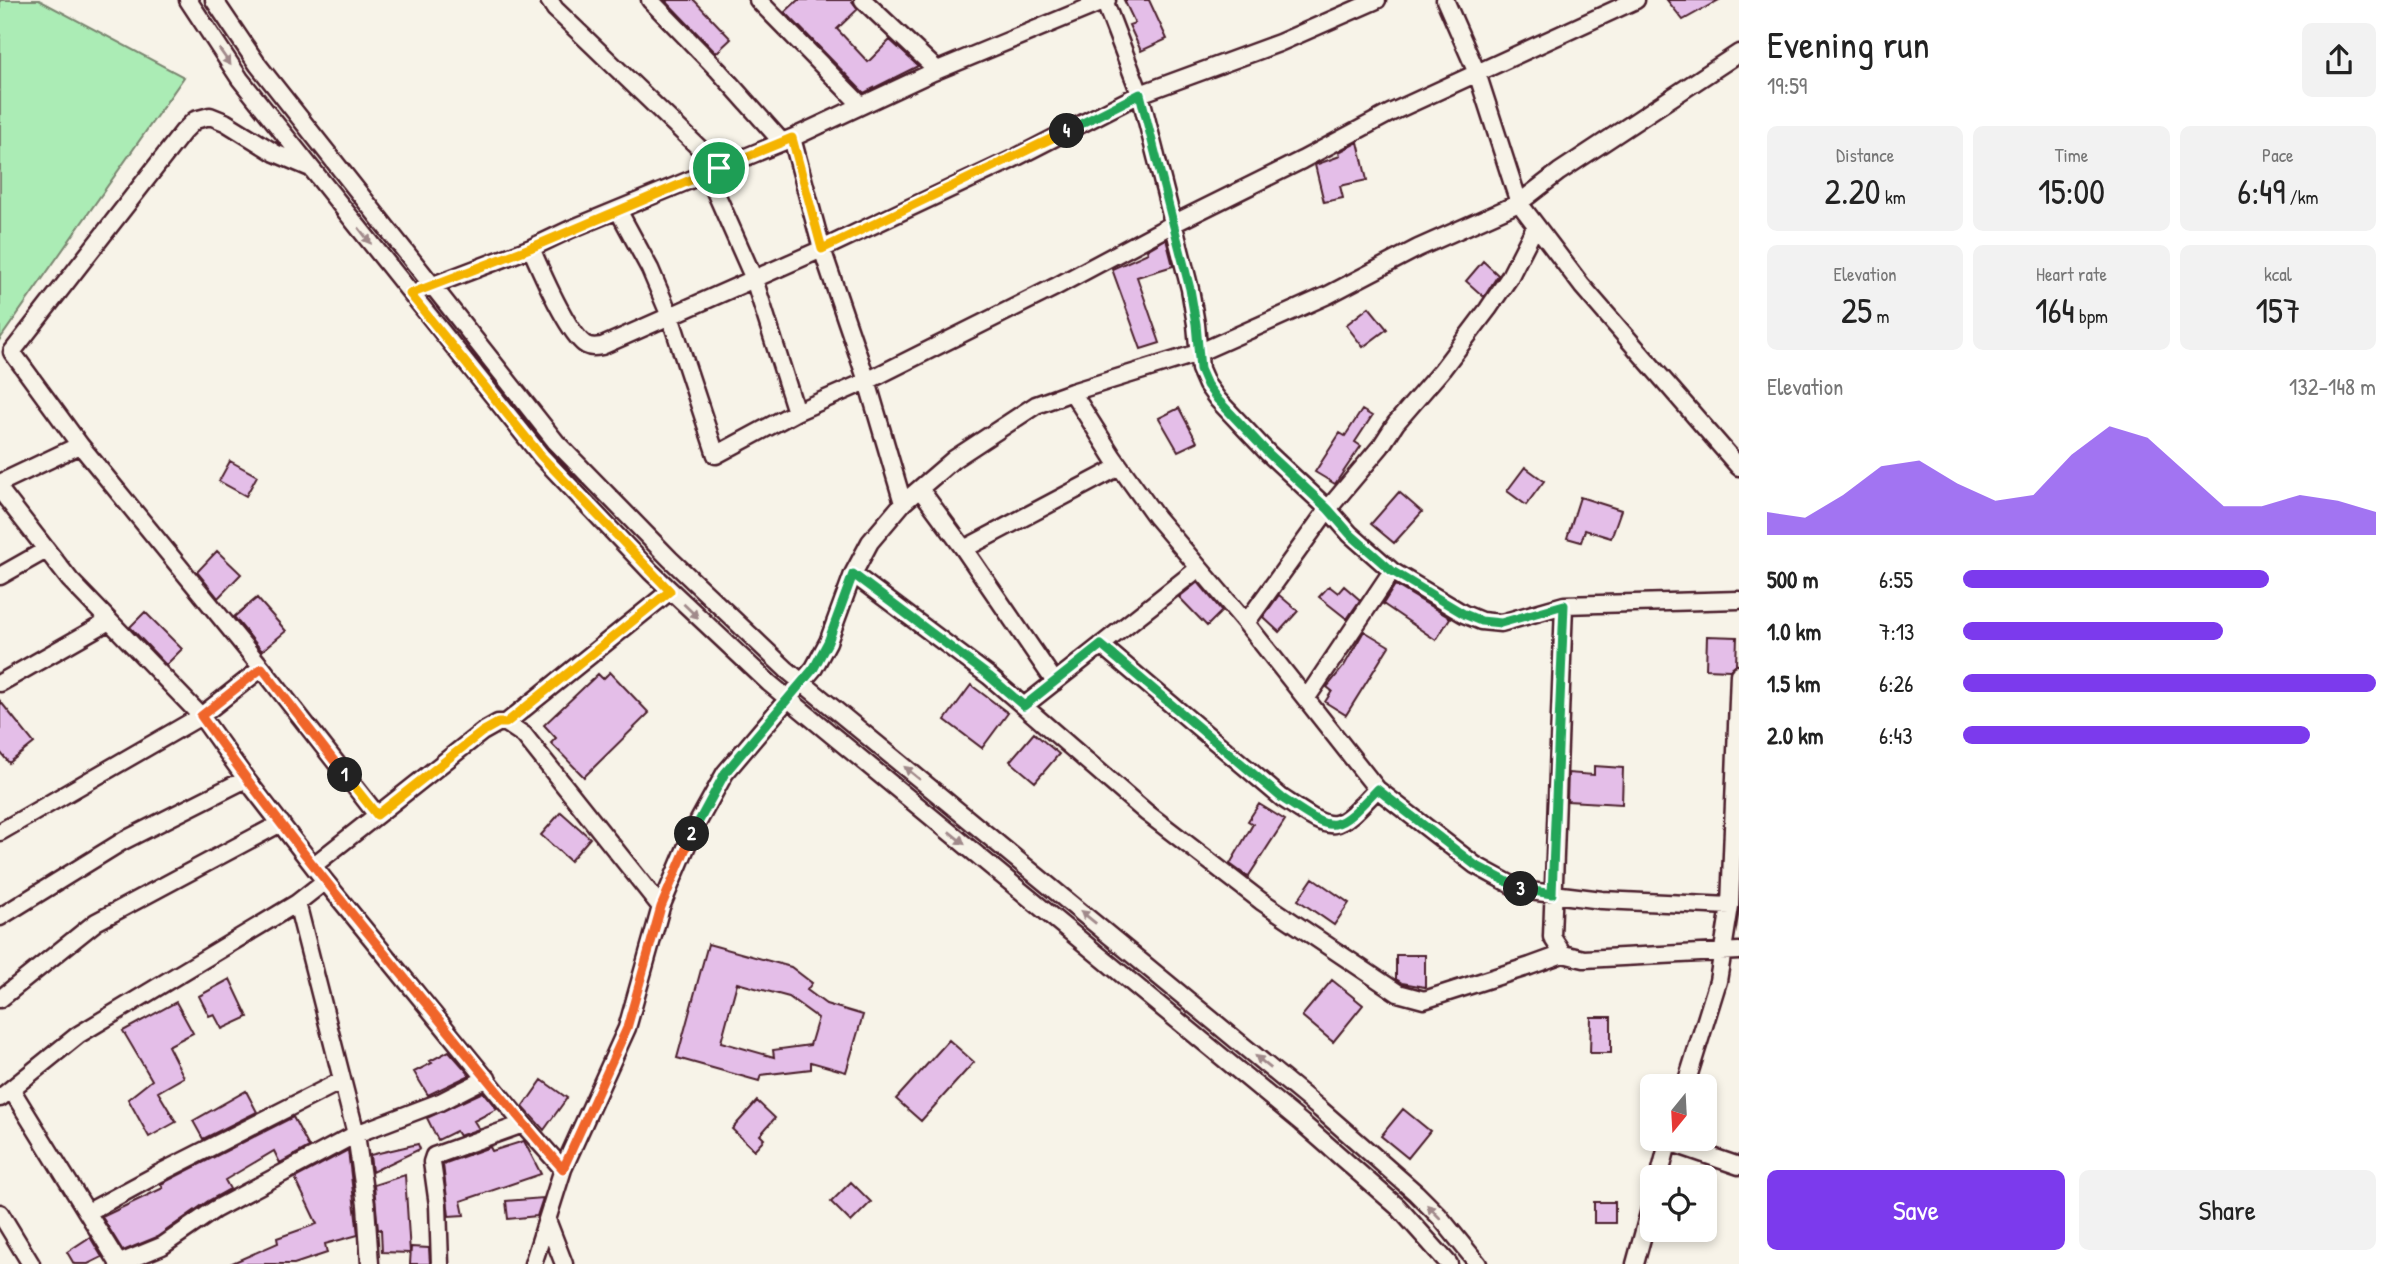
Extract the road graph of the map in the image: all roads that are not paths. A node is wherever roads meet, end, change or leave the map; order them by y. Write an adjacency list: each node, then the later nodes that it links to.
1 (188, 0): 17 (street, one-way to 17)
2 (214, 0): 26 (street)
3 (550, 0): 18 (street)
4 (650, 0): 16 (street)
5 (758, 0): 15 (street)
6 (863, 0): 12 (street)
7 (1106, 0): 12 (street); 14 (street)
8 (1377, 0): 14 (street)
9 (1445, 0): 13 (street)
10 (1636, 0): 13 (street)
11 (1739, 53): 19 (street)
12 (937, 70): 15 (street)
13 (1477, 73): 19 (street); 21 (street)
14 (1140, 94): 21 (street); 24 (street)
15 (861, 105): 16 (street)
16 (787, 140): 18 (street); 24 (street)
17 (310, 168): 27 (street, one-way to 27); 33 (street)
18 (713, 170): 20 (street); 25 (street)
19 (1519, 203): 22 (street); 29 (street)
20 (618, 210): 23 (street); 28 (street)
21 (1173, 224): 29 (street); 30 (street)
22 (1535, 227): 35 (street); 40 (street)
23 (530, 248): 26 (street); 28 (street)
24 (822, 249): 25 (street); 30 (street)
25 (754, 279): 28 (street); 32 (street)
26 (432, 285): 27 (street); 55 (street)
27 (410, 294): 47 (street)
28 (670, 316): 32 (street)
29 (1198, 353): 31 (street); 40 (street)
30 (867, 381): 32 (street); 39 (street)
31 (1072, 392): 34 (street); 37 (street)
32 (796, 412)
33 (80, 446): 36 (street); 53 (street)
34 (1119, 467): 41 (street); 43 (street)
35 (1739, 467)
36 (0, 483)
37 (920, 489): 39 (street); 41 (street)
38 (0, 490): 42 (street)
39 (902, 503): 45 (street)
40 (1328, 509): 44 (street); 51 (street)
41 (964, 549): 56 (street)
42 (46, 550): 46 (street); 50 (street)
43 (1199, 568): 51 (street); 52 (street)
44 (1392, 571): 49 (street); 59 (street)
45 (853, 574): 55 (street); 60 (street)
46 (0, 576)
47 (670, 591): 58 (street, one-way to 58); 62 (street)
48 (1739, 600): 49 (street)
49 (1564, 605): 70 (street)
50 (109, 621): 57 (street); 61 (street)
51 (1246, 623): 59 (street)
52 (1101, 645): 56 (street); 64 (street)
53 (262, 668): 61 (street); 65 (street)
54 (1739, 674): 72 (street)
55 (802, 682): 58 (street); 101 (street, one-way to 55)
56 (1055, 682): 60 (street)
57 (0, 683)
58 (788, 699): 73 (street); 100 (street, one-way to 100)
59 (1306, 699): 64 (street)
60 (1024, 706): 77 (street)
61 (201, 716): 63 (street); 67 (street)
62 (506, 723): 65 (street); 73 (street)
63 (246, 779): 66 (street); 74 (street)
64 (1377, 789): 70 (street)
65 (377, 815): 68 (street)
66 (281, 823): 68 (street); 78 (street)
67 (0, 832)
68 (314, 865): 69 (street)
69 (325, 881): 71 (street); 80 (street)
70 (1552, 894): 72 (street); 77 (street)
71 (297, 904): 81 (street); 82 (street)
72 (1730, 906): 76 (street)
73 (661, 907): 87 (street)
74 (0, 916)
75 (1739, 951): 76 (street)
76 (1722, 952): 77 (street); 79 (street)
77 (1563, 954)
78 (0, 999)
79 (1689, 1074)
80 (487, 1078): 83 (street); 84 (street)
81 (341, 1081): 84 (street); 88 (street)
82 (5, 1094): 88 (street)
83 (523, 1124): 87 (street); 97 (street)
84 (356, 1134): 92 (street); 96 (street)
85 (1699, 1152): 86 (street)
86 (1739, 1167)
87 (563, 1169): 90 (street)
88 (88, 1212): 94 (street)
89 (0, 1213): 93 (street)
90 (547, 1220): 98 (street); 99 (street)
91 (1641, 1242): 102 (street)
92 (162, 1246): 94 (street); 95 (street)
93 (31, 1264)
94 (119, 1264)
95 (166, 1264)
96 (370, 1264)
97 (440, 1264)
98 (533, 1264)
99 (564, 1264)
100 (1449, 1264)
101 (1478, 1264)
102 (1635, 1264)

